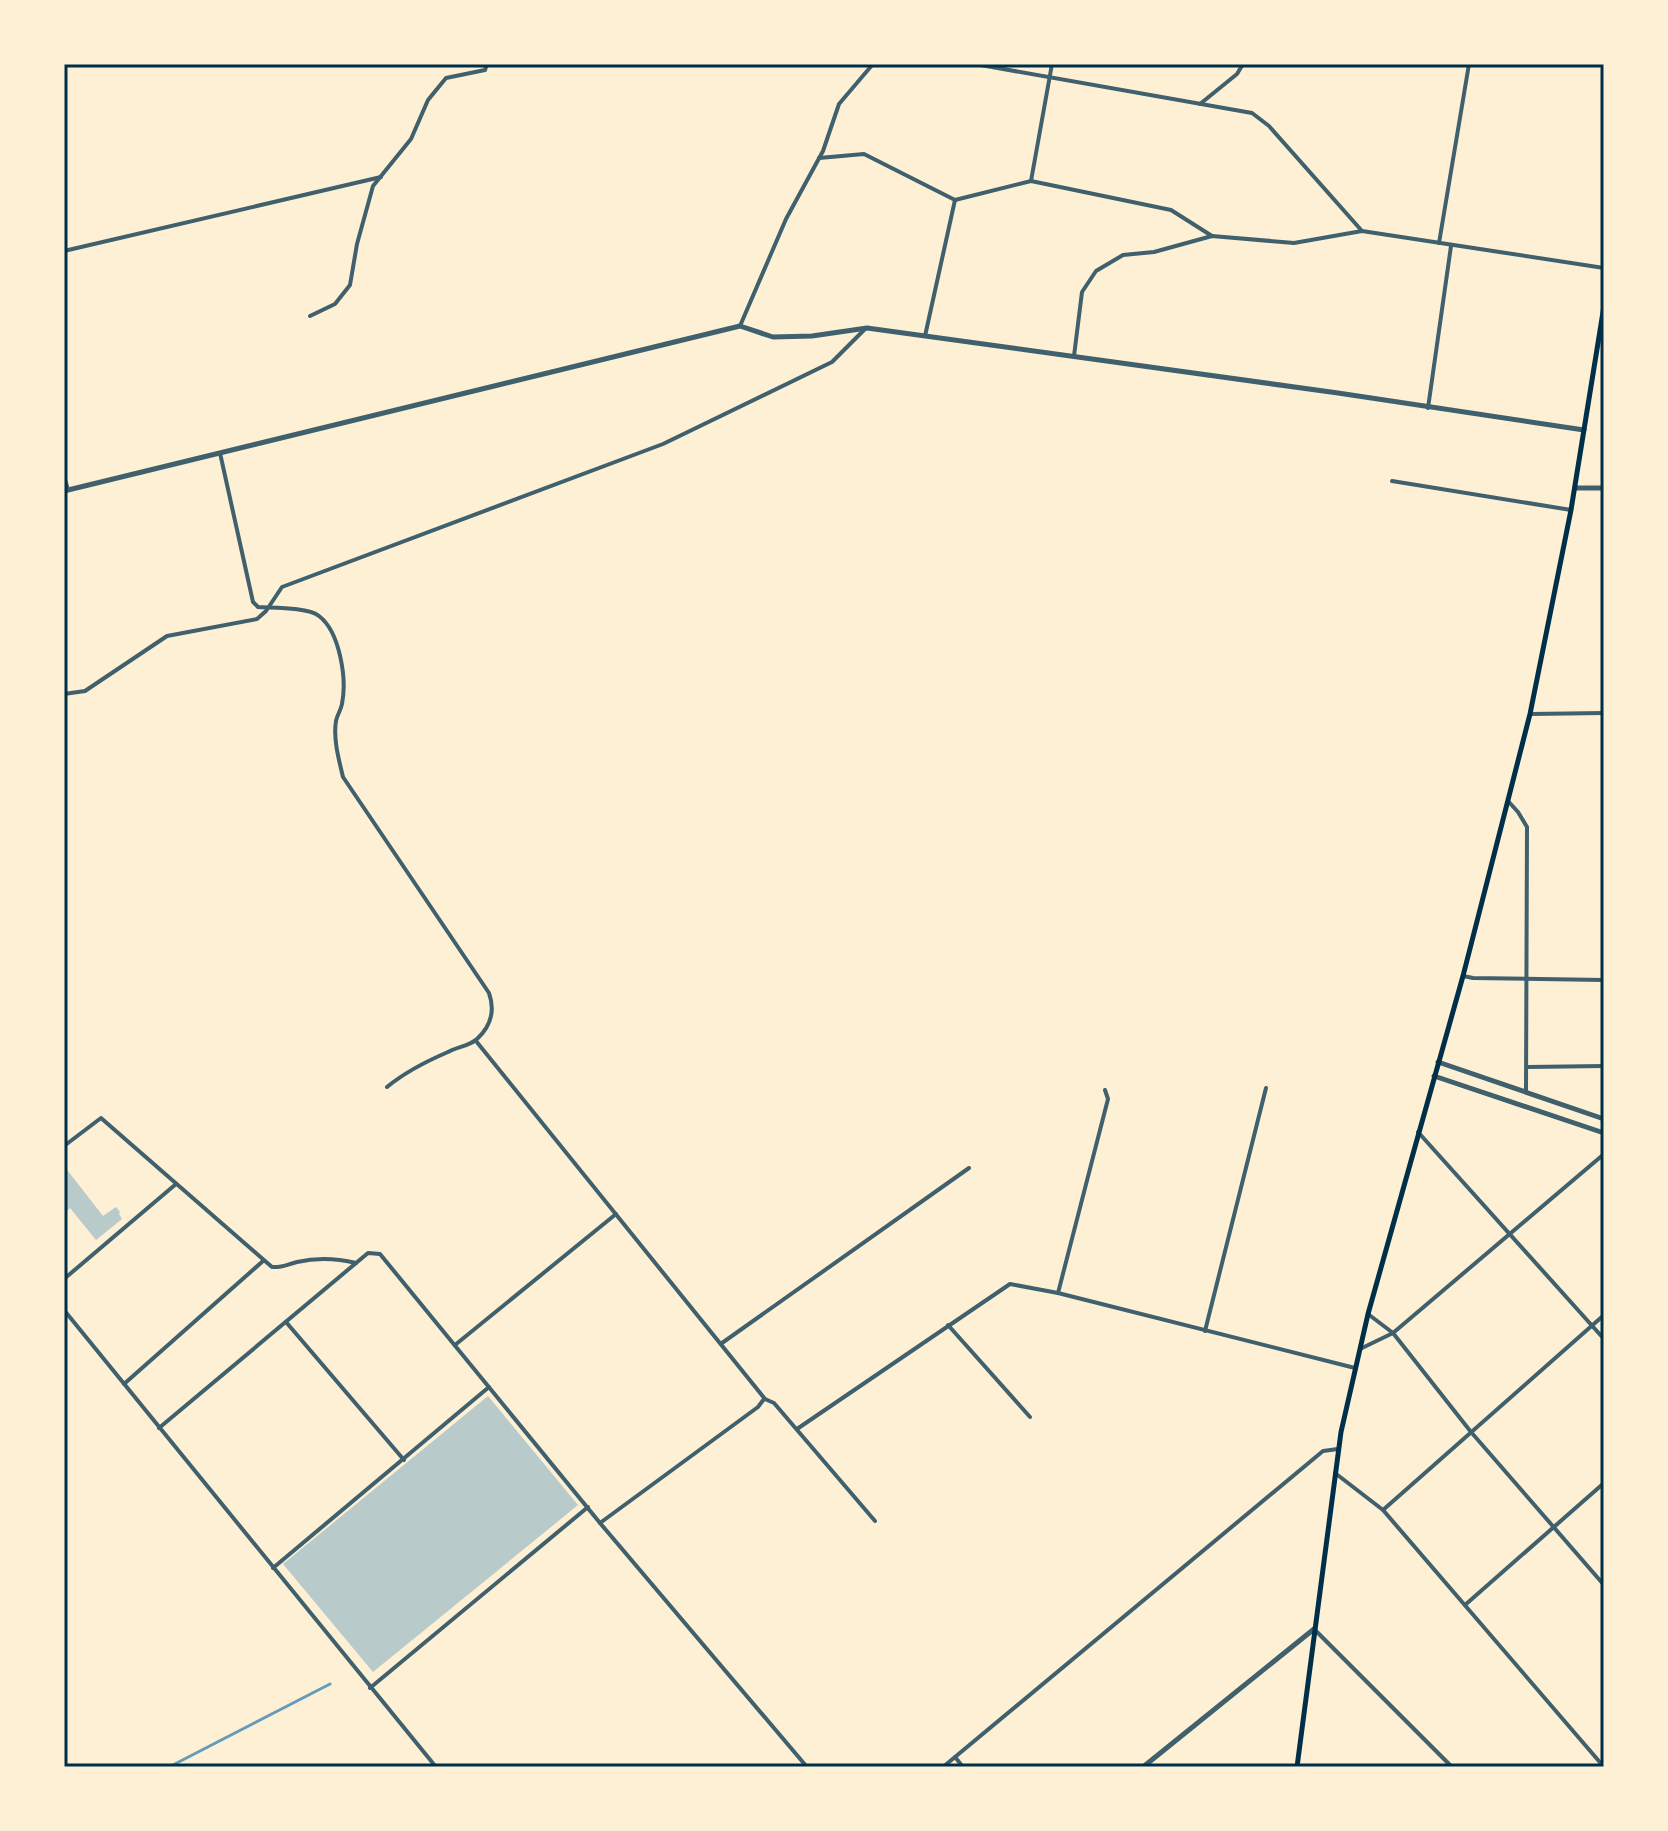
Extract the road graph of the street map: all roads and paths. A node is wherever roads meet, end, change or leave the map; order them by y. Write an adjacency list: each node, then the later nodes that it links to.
1 (487, 64): 10 (street)
2 (873, 64): 9 (street)
3 (975, 64): 7 (street)
4 (1052, 64): 7 (street)
5 (1243, 64): 8 (street)
6 (1469, 64): 15 (street)
7 (1050, 77): 8 (street); 11 (street)
8 (1200, 104): 13 (street)
9 (819, 158): 12 (street); 21 (street)
10 (381, 177): 17 (street); 20 (street)
11 (1031, 181): 12 (street); 14 (street)
12 (955, 200): 23 (street)
13 (1362, 231): 14 (street); 15 (street)
14 (1212, 236): 24 (street)
15 (1439, 244): 16 (street)
16 (1451, 246): 18 (street); 25 (street)
17 (64, 251)
18 (1604, 268)
19 (1604, 306): 26 (main road)
20 (310, 316)
21 (740, 326): 22 (street); 27 (street)
22 (867, 328): 23 (street); 34 (street)
23 (925, 336): 24 (street)
24 (1074, 356): 25 (street)
25 (1428, 408): 26 (street)
26 (1584, 430): 30 (main road)
27 (220, 453): 32 (street); 34 (street)
28 (64, 476): 32 (street)
29 (1392, 481): 33 (street)
30 (1575, 488): 31 (street); 33 (main road)
31 (1604, 488)
32 (66, 491)
33 (1571, 510): 37 (main road)
34 (268, 608): 35 (street); 42 (street)
35 (64, 694)
36 (1604, 713): 37 (street)
37 (1530, 714): 38 (main road)
38 (1507, 801): 39 (main road); 40 (street)
39 (1463, 976): 40 (street); 43 (main road)
40 (1524, 979): 41 (street); 45 (street)
41 (1604, 980)
42 (476, 1041): 47 (street); 58 (street)
43 (1438, 1062): 46 (main road); 50 (street)
44 (1604, 1066): 45 (street)
45 (1527, 1067): 50 (street)
46 (1434, 1076): 52 (main road); 53 (street)
47 (387, 1087)
48 (1266, 1088): 70 (street)
49 (1105, 1090): 63 (street)
50 (1526, 1092): 51 (street)
51 (1604, 1119)
52 (1418, 1131): 59 (street); 65 (main road)
53 (1604, 1133)
54 (64, 1146): 57 (street)
55 (1604, 1154): 59 (street)
56 (969, 1168): 73 (street)
57 (176, 1184): 60 (street); 62 (street)
58 (616, 1214): 73 (street); 74 (street)
59 (1510, 1234): 69 (street); 71 (street)
60 (263, 1261): 61 (street); 77 (street)
61 (356, 1263): 67 (street); 74 (street)
62 (64, 1279)
63 (1058, 1293): 68 (street); 70 (street)
64 (64, 1310): 77 (street)
65 (1368, 1314): 71 (street); 75 (main road)
66 (1604, 1315): 69 (street)
67 (286, 1321): 81 (street); 85 (street)
68 (948, 1325): 80 (street); 82 (street)
69 (1592, 1325): 72 (street); 83 (street)
70 (1205, 1331): 76 (street)
71 (1393, 1333): 75 (street); 83 (street)
72 (1604, 1339)
73 (722, 1343): 79 (street)
74 (455, 1345): 78 (street)
75 (1360, 1349): 76 (main road)
76 (1355, 1368): 84 (main road)
77 (123, 1384): 81 (street)
78 (489, 1387): 85 (street); 88 (street)
79 (765, 1399): 82 (street); 91 (street)
80 (1030, 1417)
81 (159, 1428): 93 (street)
82 (797, 1430): 90 (street)
83 (1471, 1432): 89 (street); 92 (street)
84 (1338, 1449): 86 (main road); 98 (street)
85 (404, 1460): 93 (street)
86 (1335, 1473): 89 (street); 96 (main road)
87 (1604, 1483): 92 (street)
88 (588, 1507): 91 (street); 97 (street)
89 (1383, 1510): 95 (street)
90 (875, 1521)
91 (600, 1523): 100 (street)
92 (1553, 1528): 94 (street); 95 (street)
93 (273, 1568): 97 (street)
94 (1604, 1585)
95 (1465, 1605): 106 (street)
96 (1314, 1629): 103 (street); 104 (main road); 105 (street)
97 (370, 1688): 99 (street)
98 (955, 1757): 101 (street); 102 (street)
99 (436, 1767)
100 (807, 1767)
101 (943, 1767)
102 (963, 1767)
103 (1143, 1767)
104 (1297, 1767)
105 (1452, 1767)
106 (1604, 1767)

